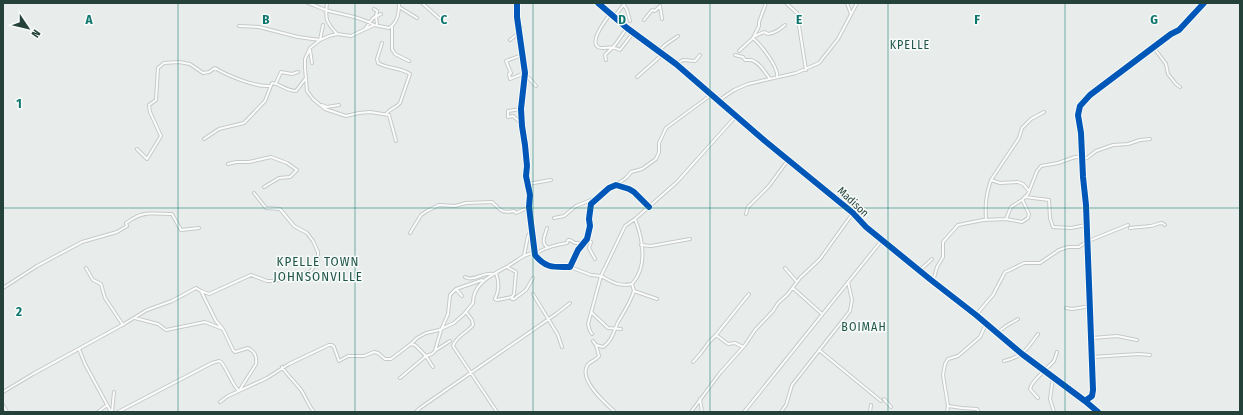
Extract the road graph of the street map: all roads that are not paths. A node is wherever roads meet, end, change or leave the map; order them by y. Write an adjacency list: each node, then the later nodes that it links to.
1 (308, 3): 15 (street)
2 (327, 3): 15 (street)
3 (399, 3): 13 (street)
4 (422, 3): 22 (street)
5 (517, 3): 36 (street)
6 (598, 3): 17 (street, Madison)
7 (766, 3): 38 (street)
8 (786, 3): 55 (street)
9 (847, 3): 18 (street)
10 (856, 3): 18 (street)
11 (1204, 3): 44 (street)
12 (624, 4): 20 (street); 25 (street)
13 (399, 7): 21 (street); 31 (street)
14 (374, 9): 19 (street)
15 (326, 10): 26 (street); 35 (street)
16 (381, 14): 19 (street)
17 (610, 14): 20 (street, Madison); 42 (street)
18 (851, 14): 55 (street)
19 (376, 16): 26 (street); 29 (street)
20 (614, 16): 32 (street, Madison)
21 (417, 18)
22 (440, 19)
23 (662, 19): 24 (street)
24 (644, 20)
25 (630, 21)
26 (370, 23): 29 (street); 33 (street)
27 (785, 24): 38 (street)
28 (323, 25): 39 (street)
29 (376, 25): 31 (street); 33 (street)
30 (239, 26): 39 (street)
31 (392, 26): 52 (street)
32 (628, 28): 34 (street, Madison); 42 (street)
33 (364, 30): 35 (street)
34 (633, 33): 42 (street); 45 (street, Madison)
35 (337, 34): 39 (street)
36 (519, 34): 40 (street); 47 (street)
37 (678, 36): 45 (street)
38 (753, 37): 46 (street); 61 (street)
39 (320, 40): 43 (street)
40 (510, 40)
41 (382, 43): 73 (street)
42 (613, 47): 51 (street)
43 (310, 48): 53 (street); 58 (street)
44 (1154, 48): 66 (street); 80 (street)
45 (659, 51): 48 (street, Madison)
46 (739, 51)
47 (522, 54): 57 (street); 57 (street)
48 (663, 54): 54 (street, Madison); 60 (street)
49 (700, 55): 54 (street)
50 (735, 55): 62 (street)
51 (606, 60)
52 (410, 61)
53 (312, 63)
54 (676, 64): 67 (street, Madison)
55 (806, 70): 61 (street)
56 (298, 72): 63 (street)
57 (525, 73): 59 (street)
58 (306, 76): 63 (street); 69 (street)
59 (525, 77): 65 (street); 71 (street)
60 (637, 77)
61 (777, 77): 62 (street)
62 (770, 79): 68 (street)
63 (276, 83): 64 (street)
64 (270, 86): 76 (street); 79 (street)
65 (536, 86)
66 (1180, 87)
67 (711, 95): 68 (street, Madison); 86 (street)
68 (718, 101): 74 (street, Madison)
69 (319, 103): 70 (street); 73 (street)
70 (339, 106)
71 (521, 108): 75 (street); 75 (street)
72 (1044, 112): 84 (street)
73 (386, 114): 78 (street)
74 (736, 116): 81 (street, Madison); 94 (street)
75 (521, 123): 85 (street)
76 (204, 139)
77 (1150, 139): 80 (street)
78 (396, 141)
79 (137, 149)
80 (1082, 158): 88 (street); 101 (street)
81 (788, 160): 95 (street, Madison); 96 (street)
82 (228, 164): 87 (street)
83 (551, 180): 85 (street)
84 (991, 180): 88 (street); 100 (street)
85 (528, 184): 93 (street)
86 (616, 185): 90 (street); 94 (street)
87 (264, 187)
88 (1029, 190): 91 (street)
89 (254, 193): 139 (street)
90 (599, 197): 97 (street); 109 (street)
91 (1025, 197): 92 (street); 101 (street)
92 (1022, 200): 99 (street); 99 (street)
93 (529, 206): 107 (street); 108 (street)
94 (649, 207): 98 (street)
95 (853, 213): 111 (street, Madison); 133 (street)
96 (746, 214)
97 (554, 218)
98 (635, 219): 114 (street); 128 (street)
99 (1006, 219): 100 (street)
100 (986, 220): 132 (street)
101 (1086, 225): 112 (street)
102 (1128, 225): 112 (street)
103 (1165, 225): 106 (street)
104 (199, 228): 136 (street)
105 (547, 228): 115 (street)
106 (1130, 228)
107 (532, 229): 116 (street); 118 (street)
108 (410, 233)
109 (587, 238): 113 (street); 119 (street)
110 (690, 239): 114 (street)
111 (882, 240): 125 (street, Madison); 134 (street)
112 (1086, 242): 147 (street); 152 (street)
113 (583, 243): 115 (street); 122 (street)
114 (641, 245): 135 (street)
115 (548, 248): 117 (street)
116 (534, 252): 117 (street); 118 (street)
117 (535, 255): 122 (street)
118 (524, 256): 121 (street)
119 (595, 259)
120 (932, 259): 125 (street)
121 (507, 267): 126 (street); 144 (street)
122 (570, 267): 128 (street)
123 (86, 268): 157 (street)
124 (785, 268): 133 (street)
125 (919, 270): 132 (street, Madison)
126 (496, 273): 127 (street); 144 (street)
127 (493, 274): 129 (street); 131 (street)
128 (601, 276): 135 (street); 150 (street)
129 (465, 277)
130 (533, 278): 144 (street)
131 (483, 280): 138 (street); 149 (street)
132 (931, 280): 152 (street, Madison)
133 (797, 282): 137 (street)
134 (848, 282): 151 (street); 175 (street)
135 (632, 284): 140 (street)
136 (3, 288)
137 (793, 288): 151 (street); 173 (street)
138 (456, 289): 143 (street); 160 (street)
139 (201, 291): 153 (street); 158 (street)
140 (634, 291): 145 (street); 161 (street)
141 (533, 294): 155 (street)
142 (749, 294): 165 (street)
143 (462, 296)
144 (512, 297)
145 (657, 298)
146 (570, 303): 155 (street)
147 (1091, 306): 148 (street); 166 (street)
148 (1066, 308)
149 (466, 312): 160 (street); 187 (street)
150 (591, 312): 161 (street); 163 (street)
151 (822, 314): 214 (street)
152 (976, 315): 156 (street, Madison)
153 (135, 318): 157 (street); 158 (street)
154 (1018, 319): 162 (street)
155 (548, 320): 172 (street); 187 (street)
156 (986, 324): 162 (street, Madison); 202 (street)
157 (123, 325): 174 (street)
158 (223, 329): 190 (street)
159 (621, 329): 161 (street)
160 (440, 330): 170 (street); 176 (street)
161 (615, 330): 171 (street)
162 (997, 333): 178 (street, Madison)
163 (592, 334)
164 (1038, 334): 178 (street)
165 (716, 335): 173 (street); 183 (street)
166 (1092, 338): 167 (street); 181 (street)
167 (1137, 340)
168 (450, 341): 176 (street)
169 (593, 341): 171 (street)
170 (411, 344): 180 (street); 184 (street)
171 (596, 345): 211 (street)
172 (562, 347)
173 (743, 347): 194 (street)
174 (79, 348): 191 (street); 200 (street)
175 (819, 350): 196 (street); 215 (street)
176 (435, 351): 180 (street)
177 (1057, 352): 186 (street)
178 (1022, 354): 182 (street); 186 (street, Madison)
179 (1150, 355): 181 (street)
180 (426, 356): 185 (street); 188 (street)
181 (1092, 357): 197 (street)
182 (1004, 361)
183 (693, 362)
184 (282, 367): 190 (street); 208 (street)
185 (433, 367)
186 (1044, 370): 189 (street, Madison); 193 (street)
187 (470, 374): 209 (street); 210 (street)
188 (400, 378)
189 (1054, 378): 197 (street, Madison); 219 (street)
190 (239, 391): 198 (street); 207 (street)
191 (3, 392)
192 (114, 392): 206 (street)
193 (1038, 398)
194 (700, 399): 212 (street); 213 (street)
195 (884, 399): 203 (street)
196 (881, 401)
197 (1085, 401): 220 (street, Madison)
198 (220, 402)
199 (3, 405): 204 (street)
200 (107, 405): 205 (street); 206 (street)
201 (871, 405): 216 (street)
202 (948, 406): 217 (street); 218 (street)
203 (891, 407)
204 (7, 412)
205 (98, 412)
206 (112, 412)
207 (118, 412)
208 (314, 412)
209 (416, 412)
210 (496, 412)
211 (615, 412)
212 (691, 412)
213 (702, 412)
214 (744, 412)
215 (781, 412)
216 (870, 412)
217 (947, 412)
218 (979, 412)
219 (1054, 412)
220 (1098, 412)

